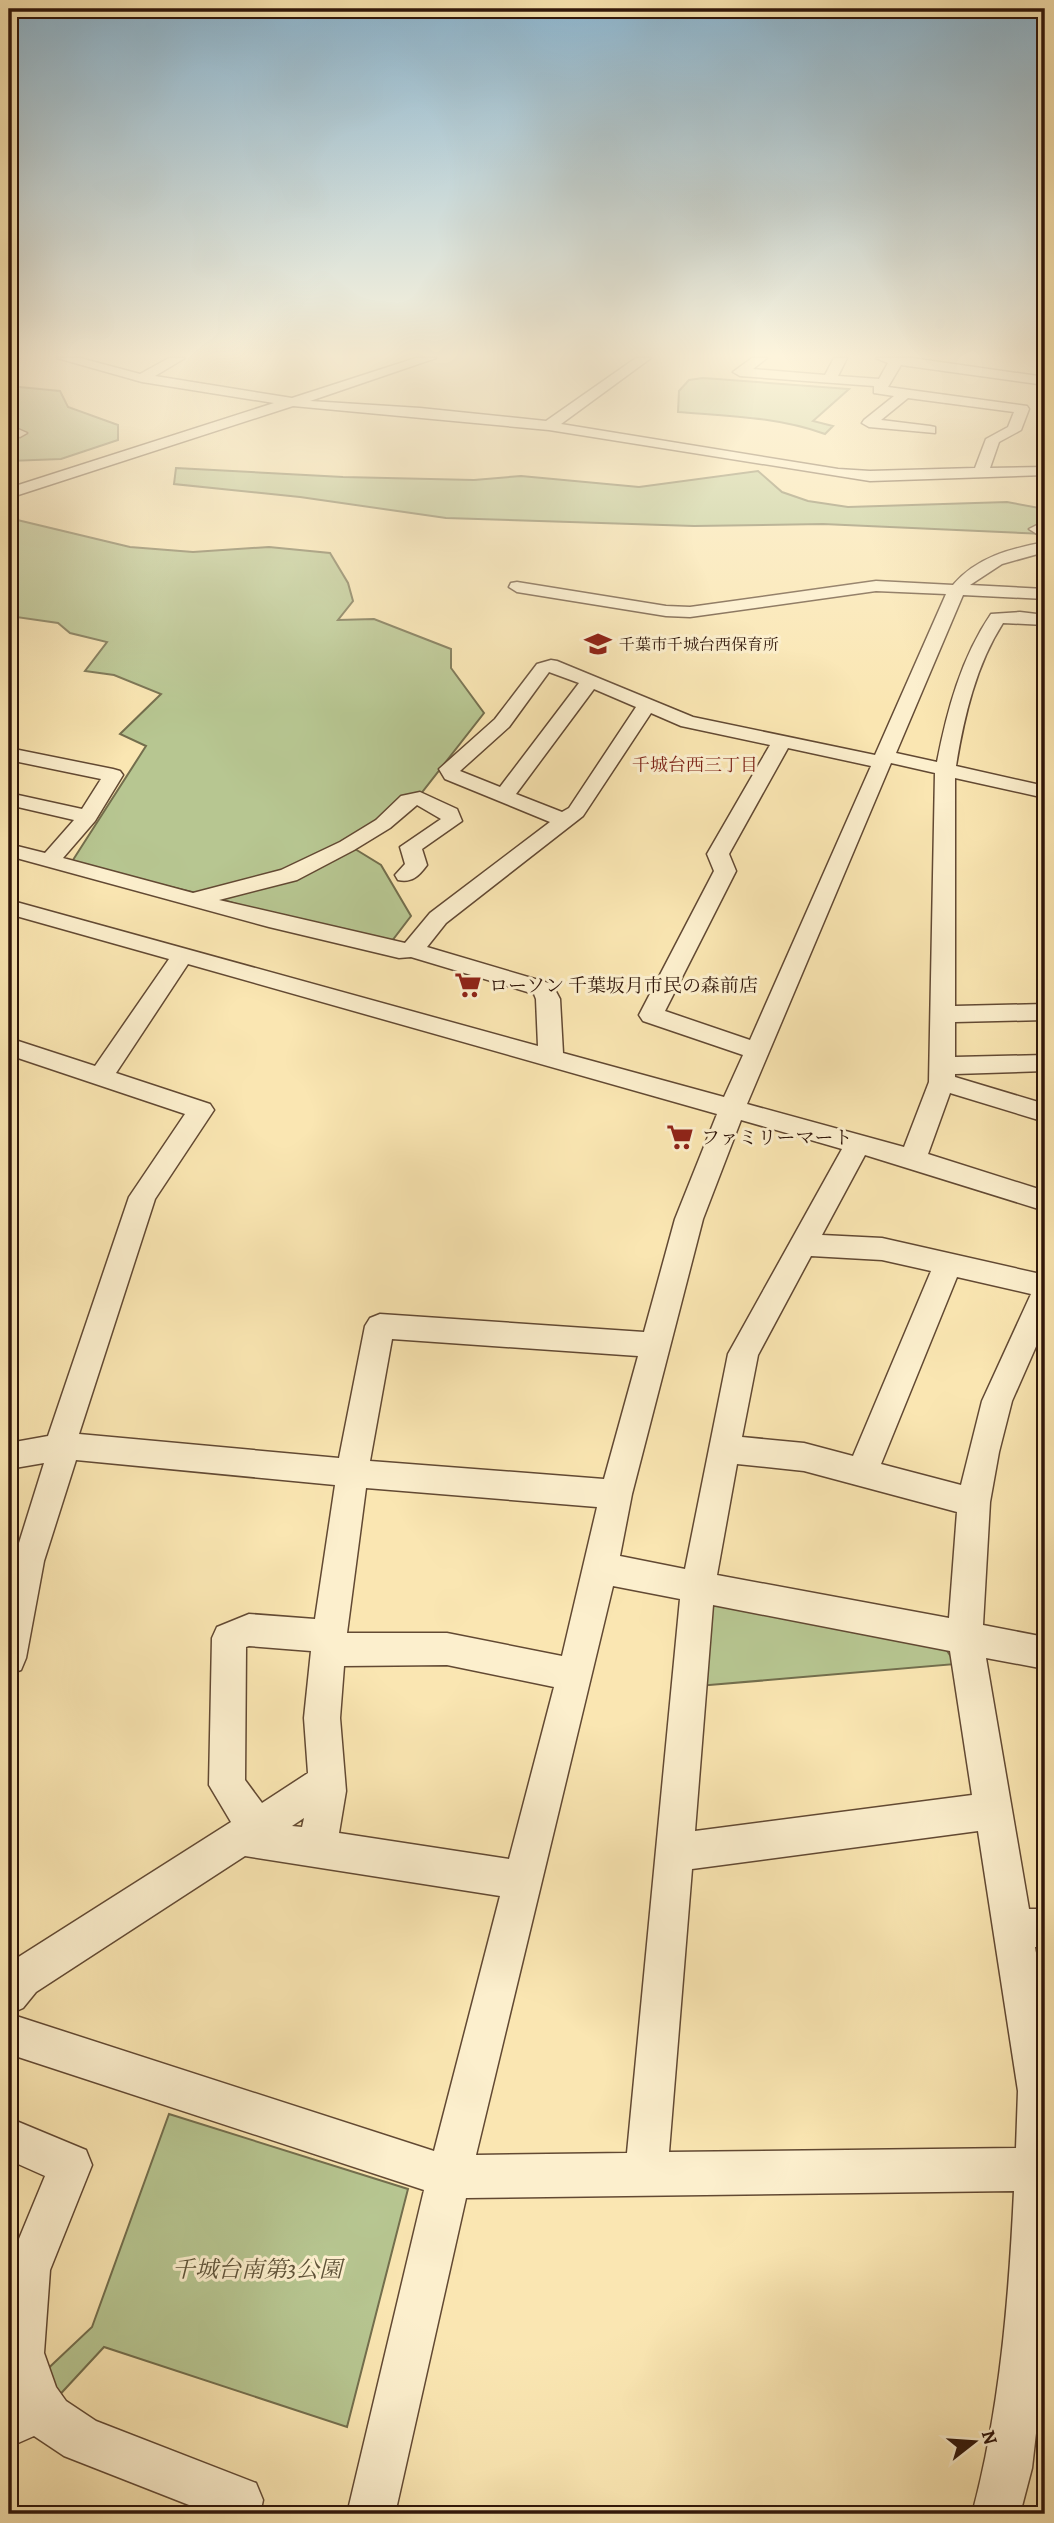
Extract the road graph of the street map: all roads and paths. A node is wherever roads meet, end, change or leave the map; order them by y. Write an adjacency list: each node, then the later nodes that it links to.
1 (65, 476): 2 (street)
2 (9, 494)
3 (1045, 526): 4 (street)
4 (1045, 534)
5 (1045, 547): 7 (street)
6 (517, 587): 7 (street)
7 (956, 591): 8 (street); 14 (street)
8 (1045, 594)
9 (1045, 620): 15 (street)
10 (590, 682): 11 (street); 17 (street); 17 (street)
11 (647, 705): 12 (street); 20 (street)
12 (782, 741): 14 (street); 31 (street)
13 (9, 754): 19 (street)
14 (884, 759): 15 (street); 31 (street)
15 (945, 769): 16 (street); 29 (street)
16 (1045, 792)
17 (504, 796): 20 (street)
18 (9, 799): 19 (street)
19 (88, 817): 22 (street)
20 (562, 820): 26 (street)
21 (9, 850): 22 (street)
22 (50, 860): 24 (street)
23 (406, 875): 24 (street)
24 (196, 899): 26 (street)
25 (9, 907): 27 (street)
26 (412, 950): 32 (street)
27 (183, 955): 32 (street); 35 (street)
28 (1045, 1012): 29 (street)
29 (944, 1014): 34 (street)
30 (9, 1046): 35 (street)
31 (757, 1051): 36 (street)
32 (551, 1058): 36 (street)
33 (1045, 1063): 34 (street)
34 (942, 1074): 37 (street); 39 (street)
35 (100, 1077): 46 (street)
36 (732, 1109): 38 (street); 45 (street)
37 (1045, 1113)
38 (858, 1144): 39 (street); 41 (street)
39 (913, 1159): 40 (street)
40 (1045, 1199)
41 (802, 1245): 42 (street); 47 (street)
42 (948, 1264): 43 (street); 49 (street)
43 (1045, 1286)
44 (1045, 1294): 52 (street)
45 (656, 1345): 50 (street); 51 (street)
46 (62, 1446): 48 (street); 50 (street); 54 (street)
47 (724, 1449): 49 (street); 55 (street)
48 (9, 1456)
49 (862, 1472): 52 (street)
50 (352, 1474): 51 (street); 57 (street)
51 (615, 1494): 53 (street)
52 (974, 1502): 56 (street)
53 (601, 1568): 55 (street); 60 (street)
54 (16, 1581): 59 (street)
55 (698, 1587): 56 (street); 65 (street)
56 (965, 1638): 58 (street); 62 (street)
57 (330, 1643): 60 (street); 61 (street); 63 (street)
58 (1045, 1653)
59 (9, 1658)
60 (575, 1675): 66 (street)
61 (327, 1782): 63 (street); 64 (street)
62 (992, 1811): 65 (street); 67 (street)
63 (250, 1832): 64 (street); 68 (street)
64 (317, 1848): 66 (street)
65 (675, 1852): 73 (street)
66 (523, 1880): 74 (street)
67 (1029, 1928): 70 (street)
68 (9, 1994)
69 (9, 2034): 74 (street)
70 (1042, 2091): 72 (street)
71 (9, 2138): 75 (street)
72 (1036, 2169): 73 (street); 79 (street)
73 (646, 2174): 74 (street)
74 (449, 2177): 78 (street)
75 (18, 2282): 76 (street)
76 (24, 2414): 77 (street)
77 (236, 2514)
78 (371, 2514)
79 (996, 2514)

